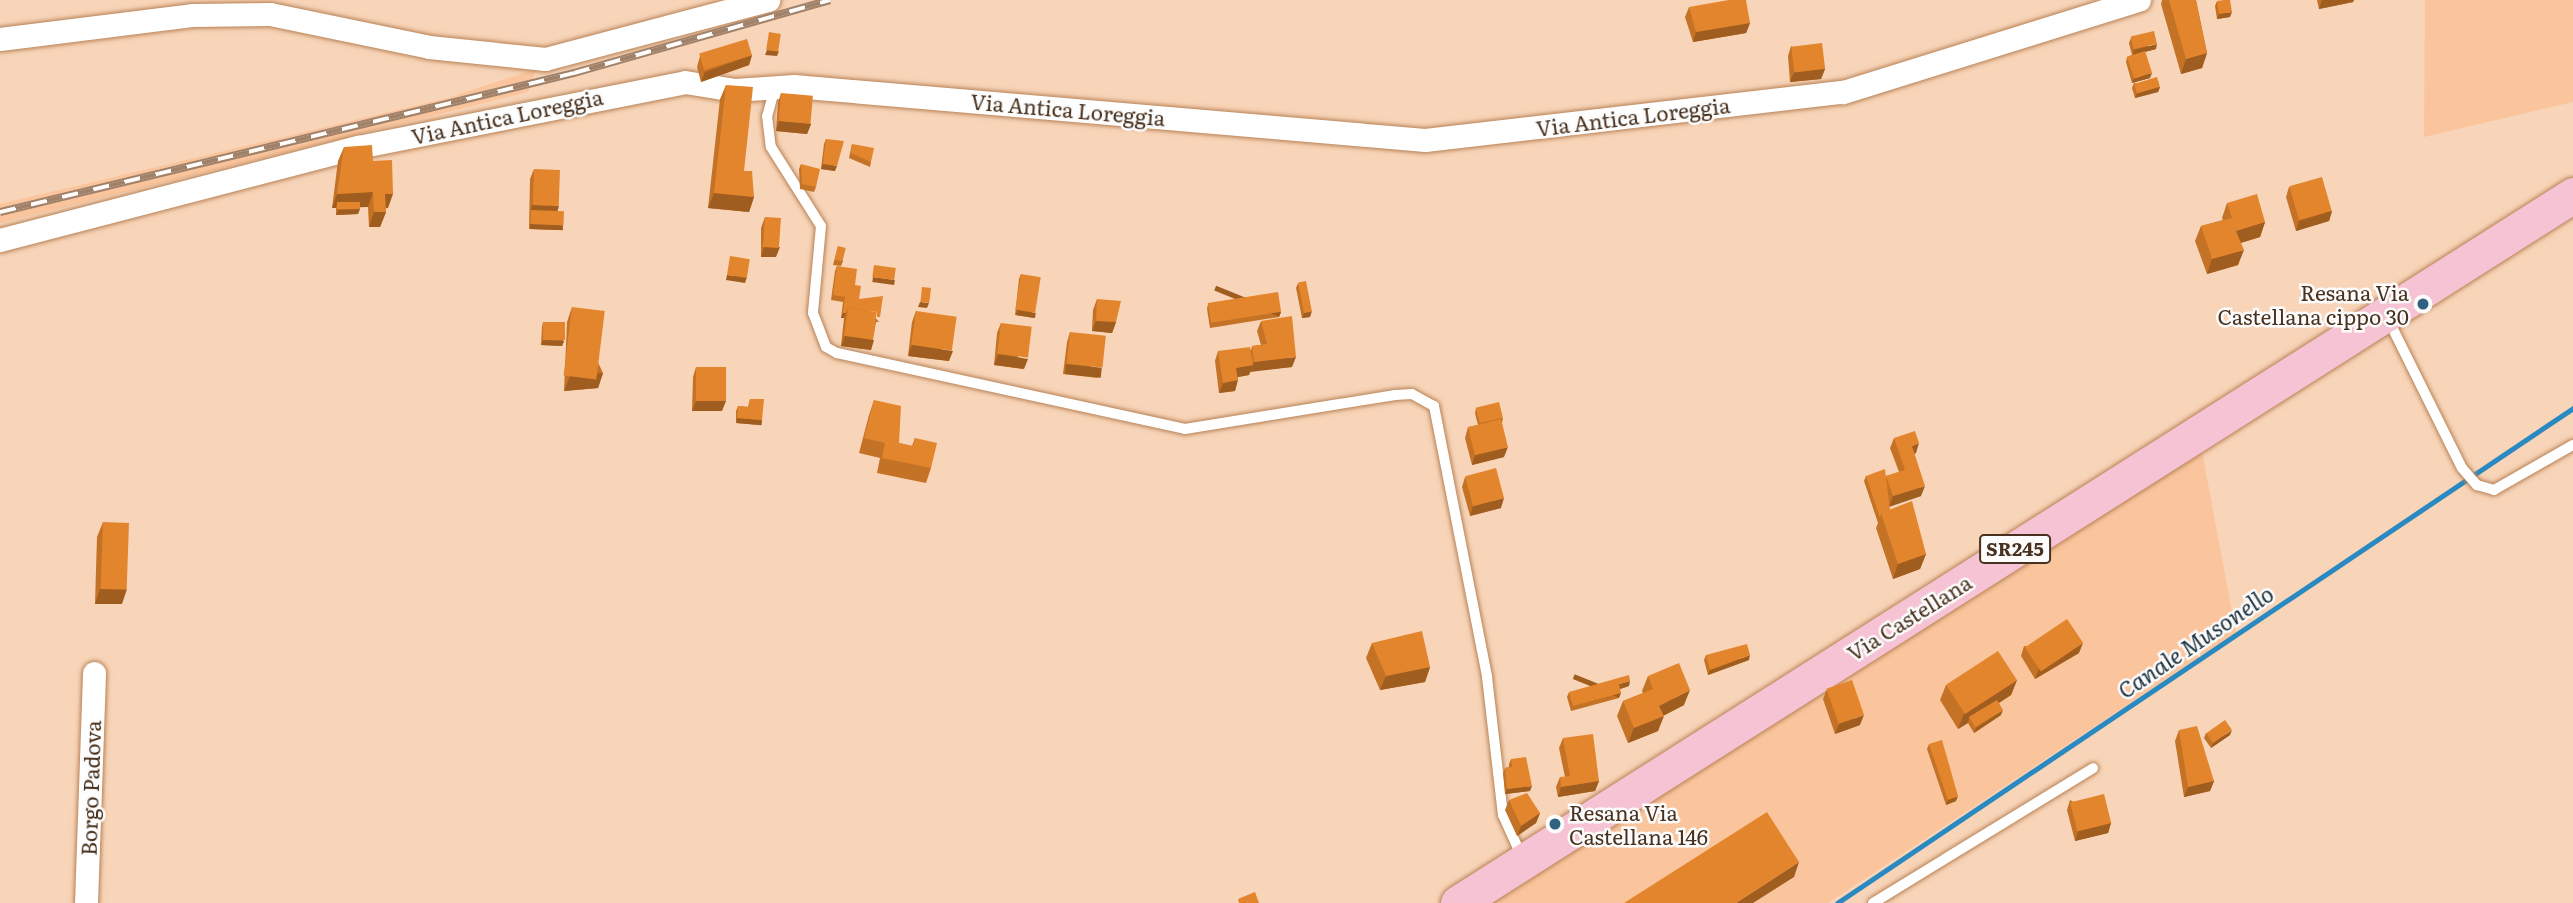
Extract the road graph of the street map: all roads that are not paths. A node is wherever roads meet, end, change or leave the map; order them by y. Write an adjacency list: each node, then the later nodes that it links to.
1 (768, 0): 3 (street)
2 (2139, 0): 4 (street, Via Antica Loreggia)
3 (0, 39)
4 (775, 87): 6 (street, Via Antica Loreggia); 11 (lane)
5 (2573, 195): 7 (main road, Via Castellana / SR245)
6 (0, 240)
7 (2385, 314): 8 (lane); 11 (main road, Via Castellana / SR245)
8 (2573, 444)
9 (94, 673): 12 (street, Borgo Padova)
10 (2093, 768): 14 (lane)
11 (1524, 861): 13 (main road, Via Castellana / SR245)
12 (86, 903)
13 (1458, 903)
14 (1873, 903)

